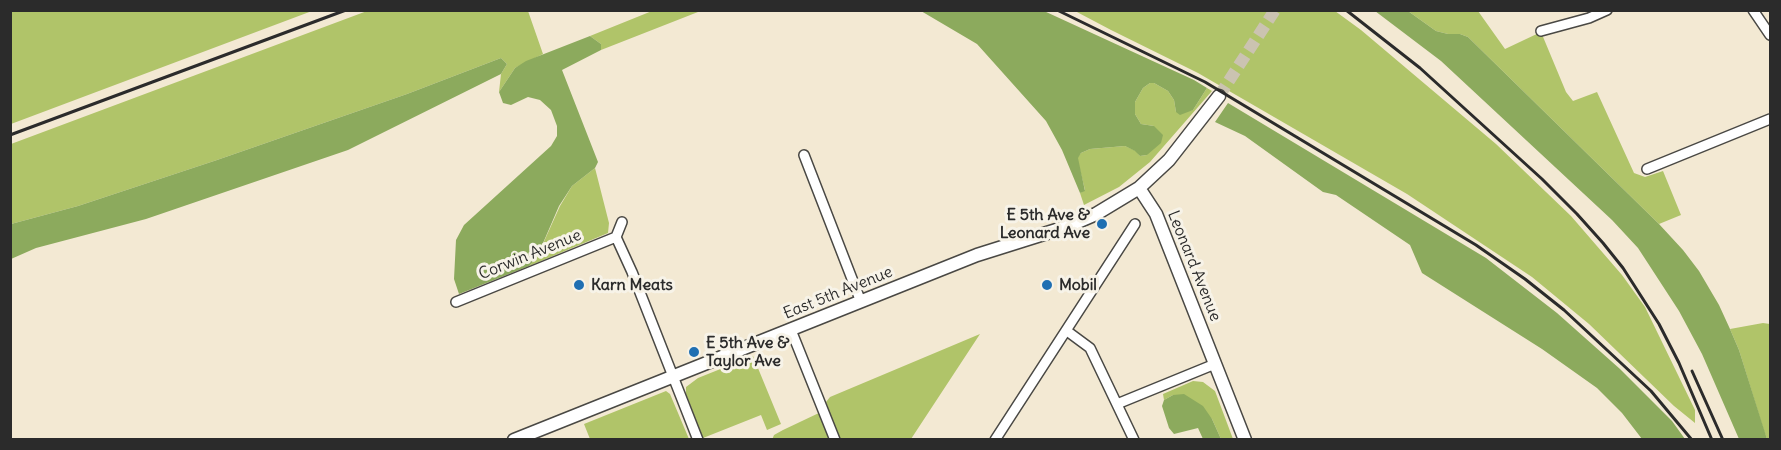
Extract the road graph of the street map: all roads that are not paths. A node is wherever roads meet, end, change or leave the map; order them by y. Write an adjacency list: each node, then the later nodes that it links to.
1 (1606, 10): 3 (street)
2 (1753, 10): 4 (street)
3 (1541, 31)
4 (1770, 35)
5 (1219, 96): 9 (main road)
6 (1770, 119): 8 (street)
7 (804, 155): 14 (street)
8 (1647, 169)
9 (1139, 188): 14 (main road, East 5th Avenue); 17 (main road, Leonard Avenue)
10 (622, 222): 12 (street)
11 (1135, 224): 16 (street)
12 (616, 237): 13 (street, Corwin Avenue); 18 (street)
13 (456, 302)
14 (861, 302): 15 (main road, East 5th Avenue)
15 (791, 330): 18 (main road, East 5th Avenue); 23 (street)
16 (1067, 331): 19 (street); 20 (street)
17 (1215, 364): 19 (street); 26 (main road, Leonard Avenue)
18 (673, 376): 21 (main road, East 5th Avenue); 22 (street)
19 (1118, 404): 25 (street)
20 (1002, 435): 24 (street)
21 (514, 440)
22 (698, 440)
23 (835, 440)
24 (995, 440)
25 (1134, 440)
26 (1245, 440)

